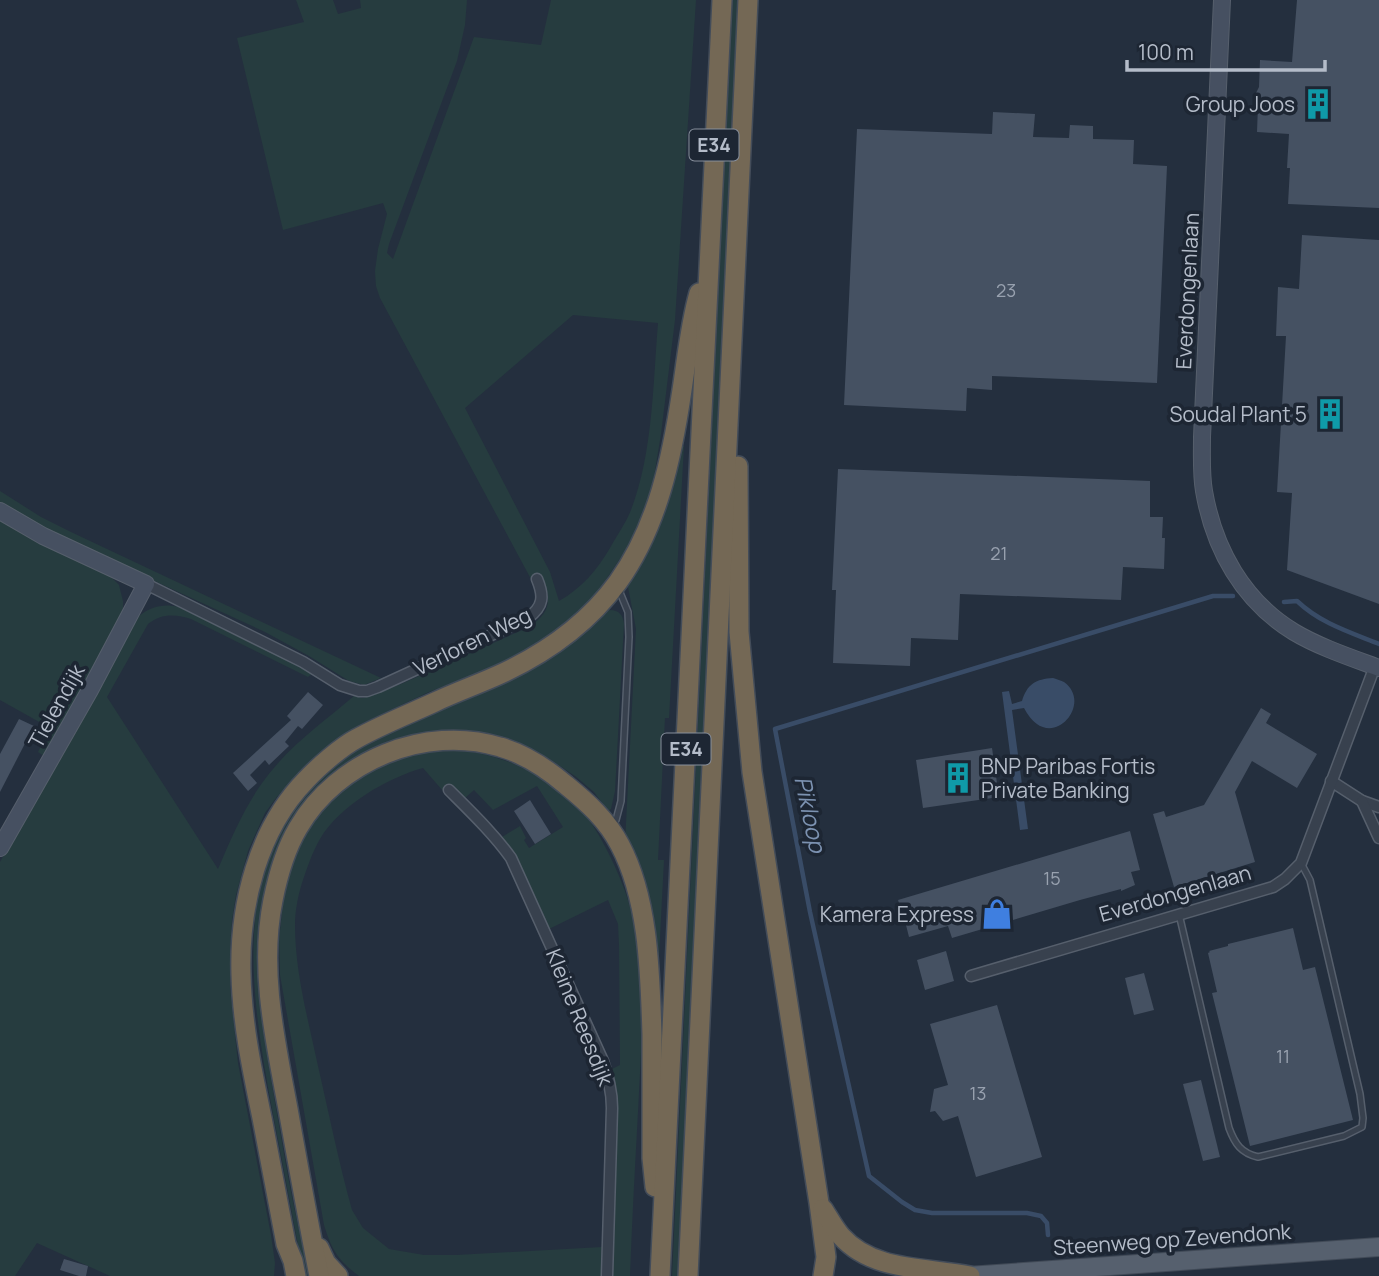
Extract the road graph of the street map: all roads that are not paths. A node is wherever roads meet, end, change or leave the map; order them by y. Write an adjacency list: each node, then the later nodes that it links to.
1 (722, 0): 4 (highway, E34)
2 (748, 0): 5 (highway, E34)
3 (1222, 0): 10 (street, Everdongenlaan)
4 (709, 262): 8 (highway); 23 (highway, E34)
5 (728, 432): 21 (highway); 32 (highway, E34)
6 (0, 511): 9 (street)
7 (537, 579): 9 (street, Verloren Weg)
8 (617, 583): 15 (lane); 24 (highway)
9 (146, 584): 17 (street, Tielendijk)
10 (1377, 667): 11 (street, Everdongenlaan)
11 (1331, 781): 13 (street); 18 (street, Everdongenlaan)
12 (449, 790): 30 (street, Kleine Reesdijk)
13 (1362, 801): 14 (street); 16 (street)
14 (1379, 807)
15 (610, 830): 22 (highway); 23 (highway)
16 (1379, 838)
17 (0, 848)
18 (1301, 863): 19 (street, Everdongenlaan); 19 (lane)
19 (1179, 914): 20 (street, Everdongenlaan)
20 (971, 976)
21 (819, 1203): 33 (highway); 34 (highway)
22 (311, 1234): 28 (highway); 29 (highway)
23 (662, 1236): 31 (highway, E34)
24 (286, 1244): 26 (highway); 27 (highway)
25 (1379, 1247): 34 (main road, Steenweg op Zevendonk)
26 (287, 1276)
27 (296, 1276)
28 (319, 1276)
29 (338, 1276)
30 (607, 1276)
31 (660, 1276)
32 (688, 1276)
33 (823, 1276)
34 (969, 1276)

